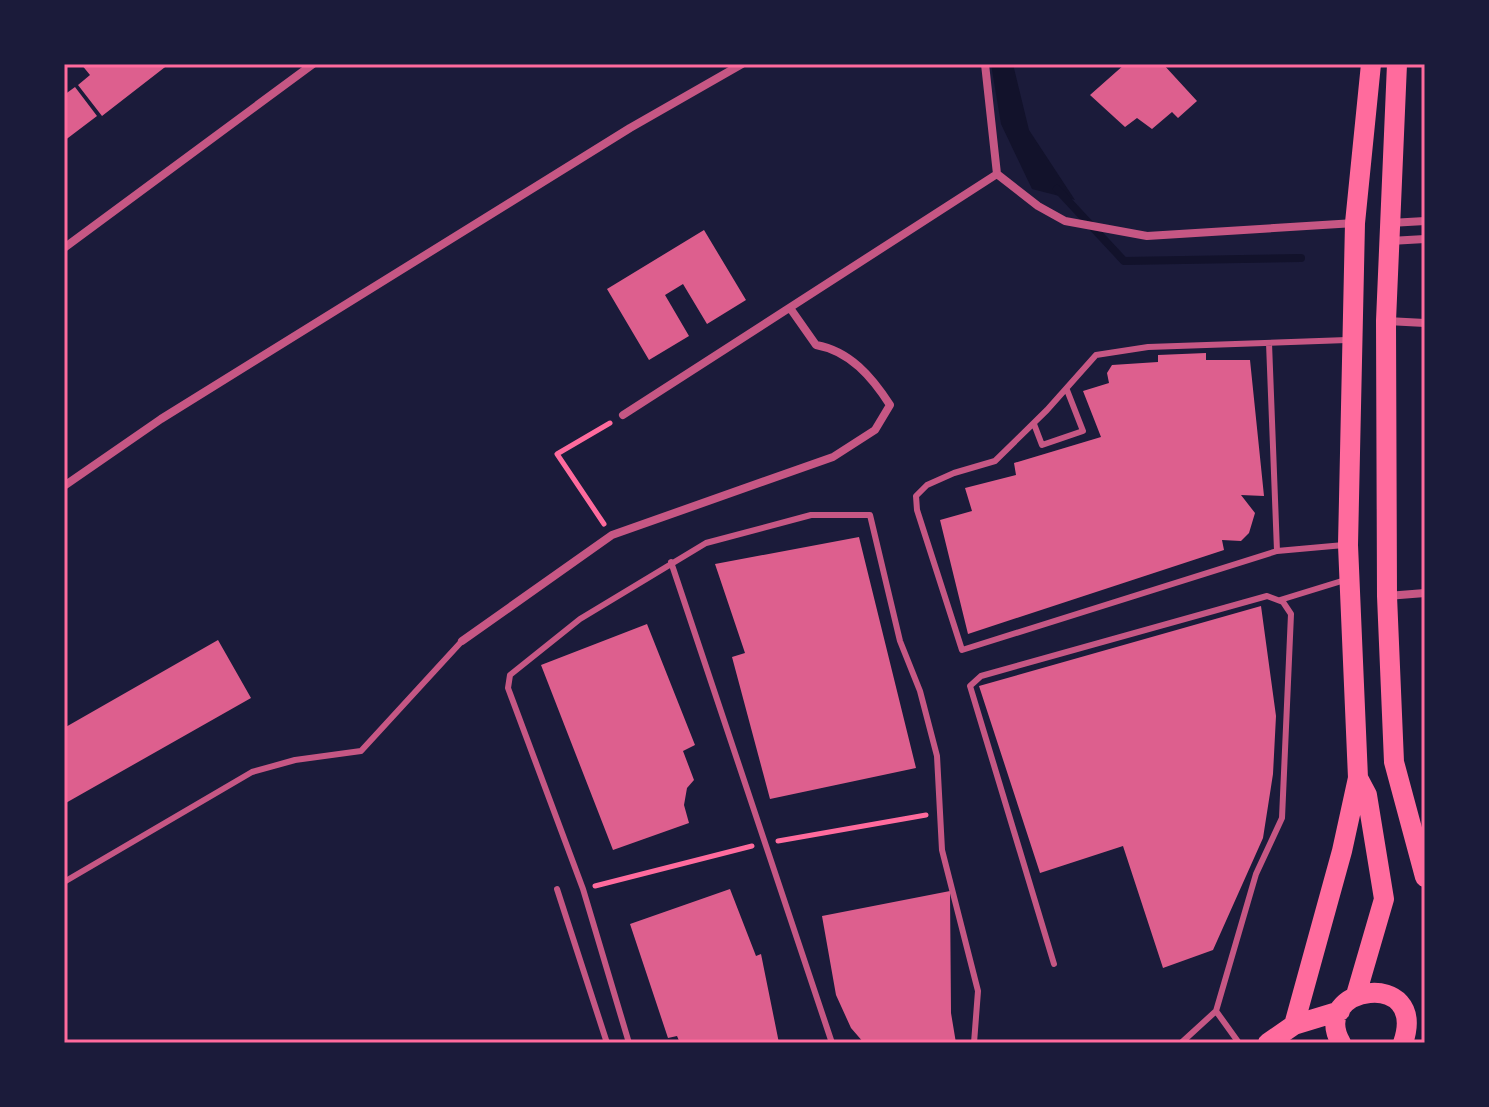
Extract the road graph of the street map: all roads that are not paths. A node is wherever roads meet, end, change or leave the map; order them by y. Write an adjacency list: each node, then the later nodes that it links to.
1 (313, 64): 11 (street)
2 (742, 64): 20 (street)
3 (985, 64): 6 (street)
4 (1371, 64): 8 (main road)
5 (1397, 64): 9 (main road)
6 (997, 174): 8 (street); 12 (street)
7 (1425, 221): 9 (street)
8 (1355, 223): 15 (main road)
9 (1389, 232): 10 (street); 13 (main road)
10 (1425, 239)
11 (64, 248)
12 (790, 308): 18 (street); 30 (street)
13 (1386, 321): 14 (street); 28 (main road)
14 (1425, 323)
15 (1352, 340): 16 (lane); 21 (main road)
16 (1269, 343): 17 (lane); 22 (lane)
17 (1067, 390): 19 (lane); 19 (lane)
18 (623, 415)
19 (1034, 424): 25 (lane)
20 (64, 486)
21 (1348, 545): 22 (lane); 26 (main road)
22 (1277, 551): 25 (lane)
23 (671, 562): 44 (lane); 45 (lane); 46 (lane)
24 (948, 576): 25 (lane)
25 (939, 579)
26 (1349, 579): 29 (lane); 31 (main road)
27 (1425, 593): 28 (street)
28 (1387, 596): 32 (main road)
29 (1280, 600): 35 (lane); 37 (lane)
30 (462, 641): 33 (lane)
31 (1358, 778): 36 (main road); 40 (main road)
32 (1425, 877)
33 (64, 882)
34 (557, 889): 43 (lane)
35 (1054, 964)
36 (1356, 995): 38 (main road); 41 (main road)
37 (1216, 1011): 47 (lane); 48 (lane)
38 (1340, 1011): 40 (main road); 42 (main road)
39 (1425, 1012): 41 (main road)
40 (1294, 1025): 49 (main road)
41 (1405, 1036)
42 (1338, 1041)
43 (607, 1043)
44 (629, 1043)
45 (832, 1043)
46 (974, 1043)
47 (1181, 1043)
48 (1239, 1043)
49 (1268, 1043)

